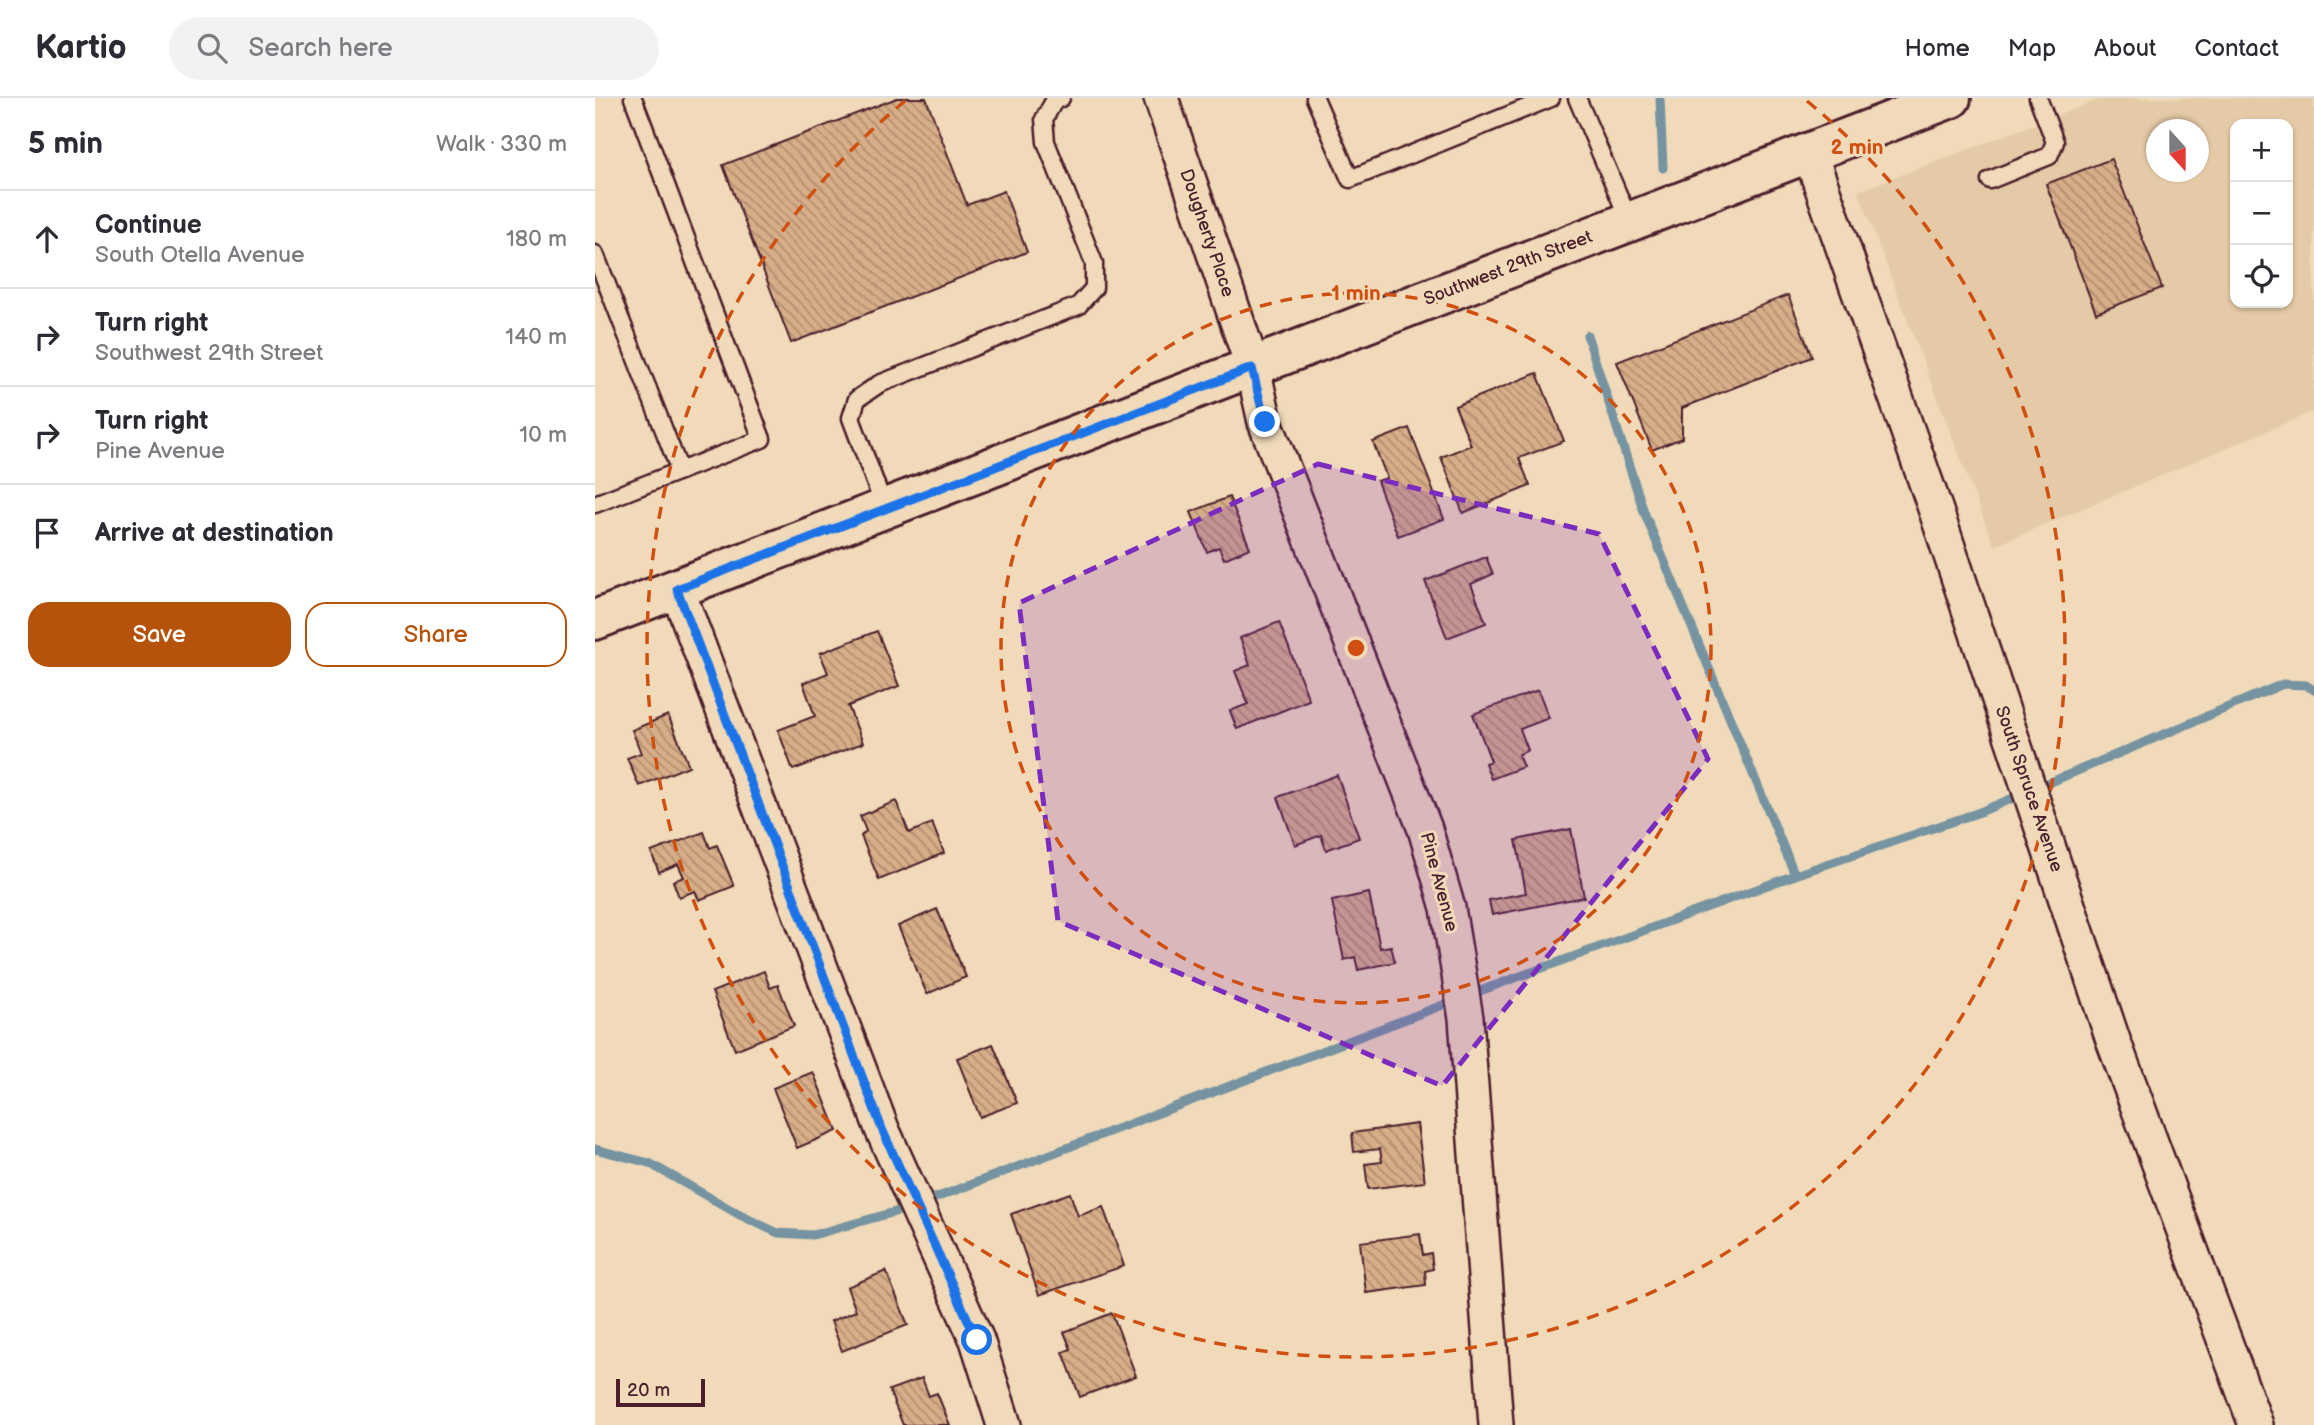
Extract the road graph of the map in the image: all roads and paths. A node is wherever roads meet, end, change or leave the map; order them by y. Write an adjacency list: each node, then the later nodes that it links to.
1 (633, 98): 14 (lane)
2 (1061, 98): 16 (lane)
3 (1161, 98): 13 (street, Dougherty Place)
4 (1315, 98): 5 (lane)
5 (1551, 98)
6 (1577, 98): 11 (lane)
7 (1951, 98): 9 (street, Southwest 29th Street)
8 (2038, 98): 10 (lane)
9 (1809, 151): 11 (street, Southwest 29th Street); 21 (street, South Spruce Avenue)
10 (1990, 180)
11 (1629, 220): 13 (street, Southwest 29th Street)
12 (595, 254): 14 (lane)
13 (1252, 368): 16 (street, Southwest 29th Street); 20 (street, Pine Avenue)
14 (680, 471): 15 (lane)
15 (595, 504)
16 (885, 509): 17 (street, Southwest 29th Street)
17 (677, 589): 18 (street, Southwest 29th Street); 19 (street)
18 (595, 620)
19 (1004, 1425)
20 (1496, 1425)
21 (2256, 1425)

